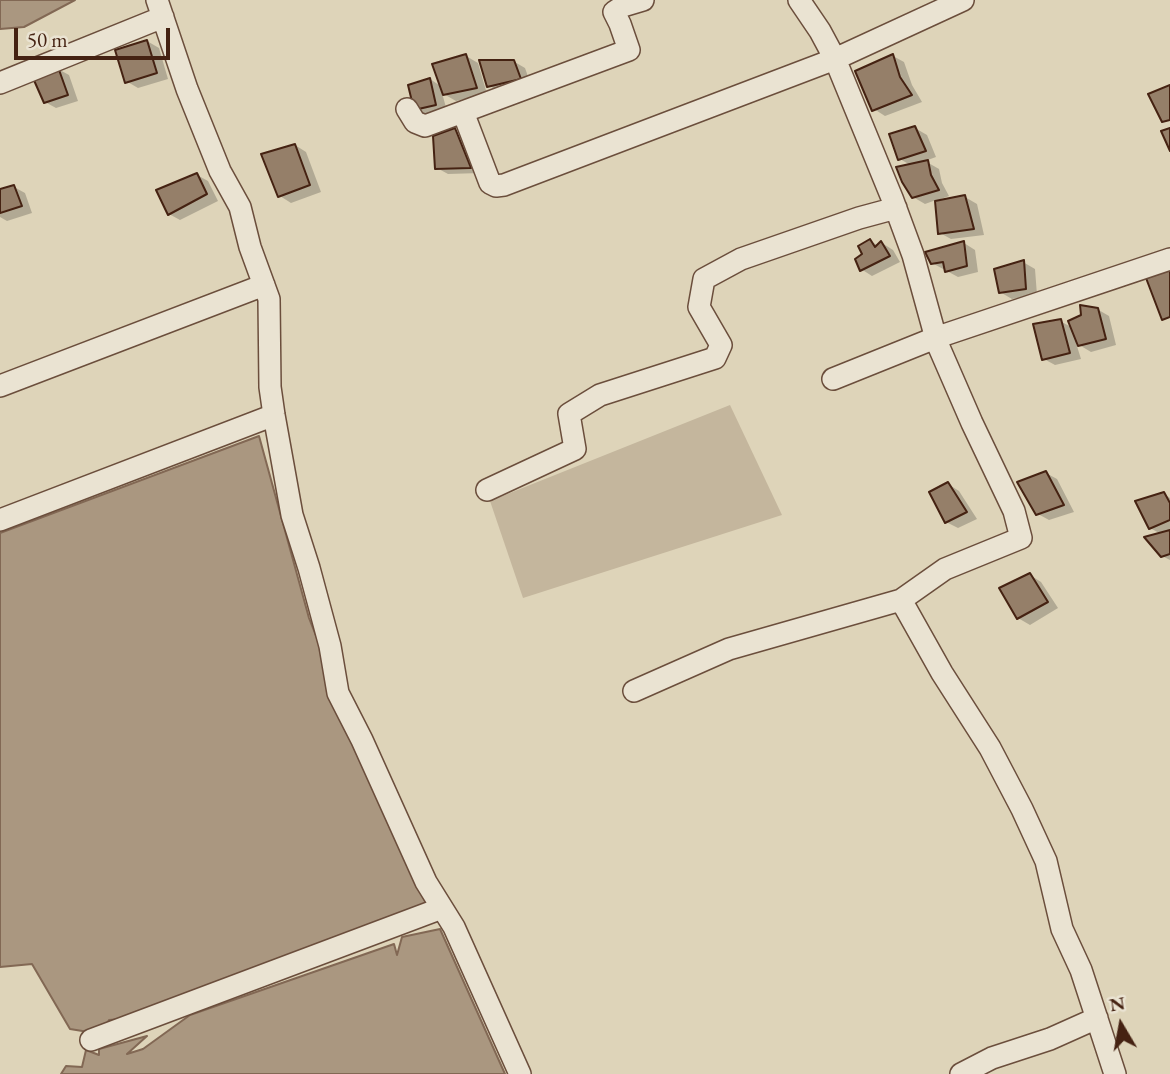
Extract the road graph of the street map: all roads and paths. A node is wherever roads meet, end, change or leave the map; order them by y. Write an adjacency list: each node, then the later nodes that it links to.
1 (643, 0): 8 (street)
2 (799, 0): 5 (street)
3 (963, 0): 5 (street)
4 (160, 8): 6 (street); 11 (street)
5 (835, 60): 8 (street); 9 (street)
6 (0, 83)
7 (407, 109): 8 (street)
8 (463, 113)
9 (896, 208): 12 (street); 16 (street)
10 (1170, 258): 12 (street)
11 (264, 285): 14 (street); 15 (street)
12 (935, 338): 13 (street); 18 (street)
13 (833, 380)
14 (0, 386)
15 (274, 415): 17 (street); 20 (street)
16 (487, 490)
17 (0, 520)
18 (901, 600): 19 (street); 21 (street)
19 (634, 691)
20 (442, 908): 22 (street); 23 (street)
21 (1097, 1018): 24 (street); 25 (street)
22 (92, 1040)
23 (520, 1074)
24 (961, 1074)
25 (1115, 1074)

